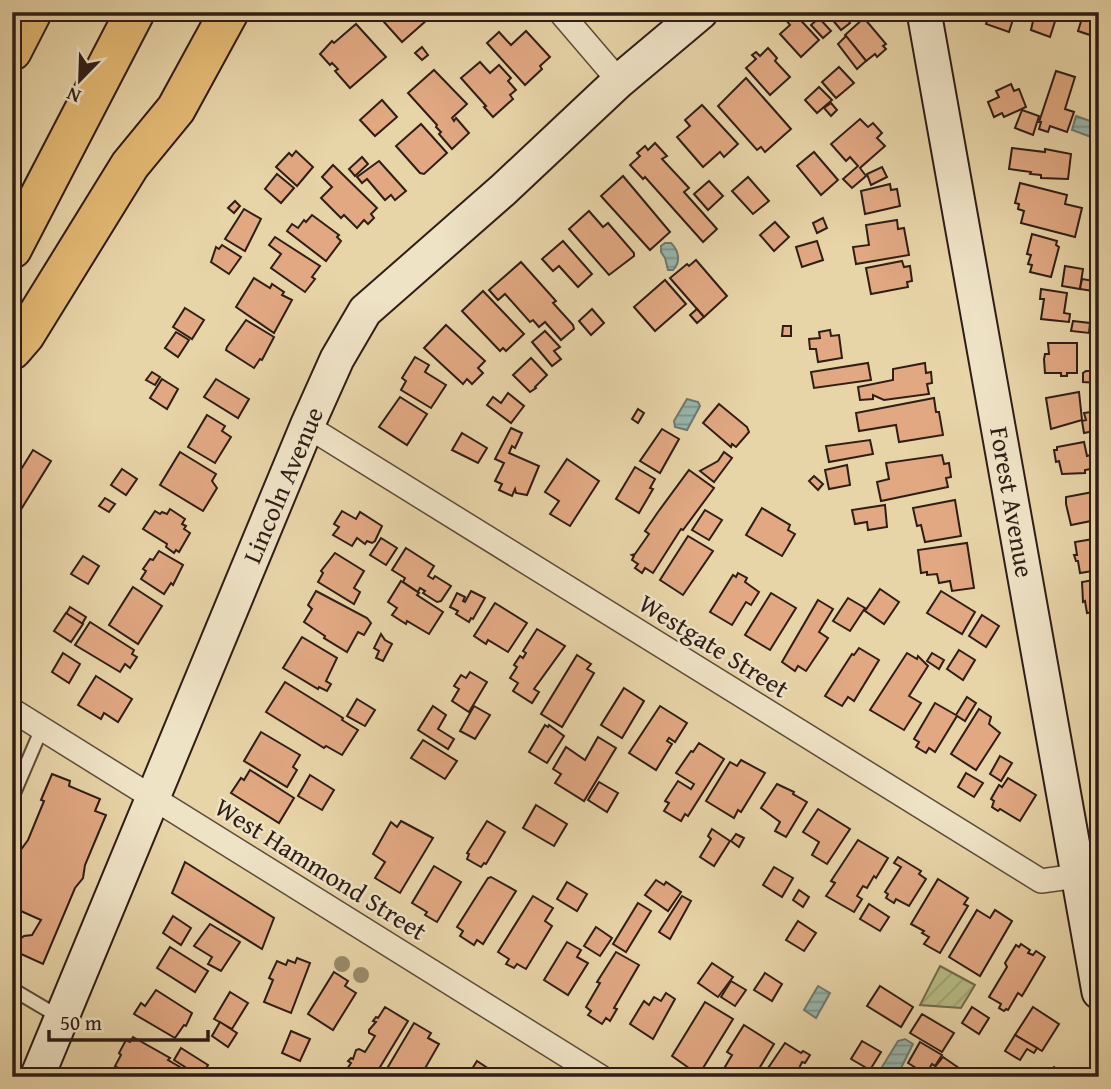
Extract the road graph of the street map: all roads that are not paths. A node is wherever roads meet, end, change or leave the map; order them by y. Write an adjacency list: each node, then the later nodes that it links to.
1 (32, 12): 7 (highway)
2 (135, 12): 9 (highway)
3 (229, 12): 10 (highway)
4 (559, 12): 8 (street)
5 (701, 12): 8 (main road, Lincoln Avenue)
6 (924, 12): 16 (main road, Forest Avenue)
7 (12, 51)
8 (619, 81): 11 (main road, Lincoln Avenue)
9 (12, 249)
10 (12, 351)
11 (307, 426): 14 (main road, Lincoln Avenue); 16 (street, Westgate Street)
12 (12, 710): 13 (street, West Hammond Street)
13 (41, 728): 14 (street, West Hammond Street); 15 (lane)
14 (153, 797): 19 (main road, Lincoln Avenue); 21 (street, West Hammond Street)
15 (12, 798)
16 (1088, 875): 18 (main road, Forest Avenue)
17 (12, 989): 19 (lane)
18 (1099, 992)
19 (61, 1018): 20 (main road, Lincoln Avenue)
20 (37, 1077)
21 (601, 1077)

